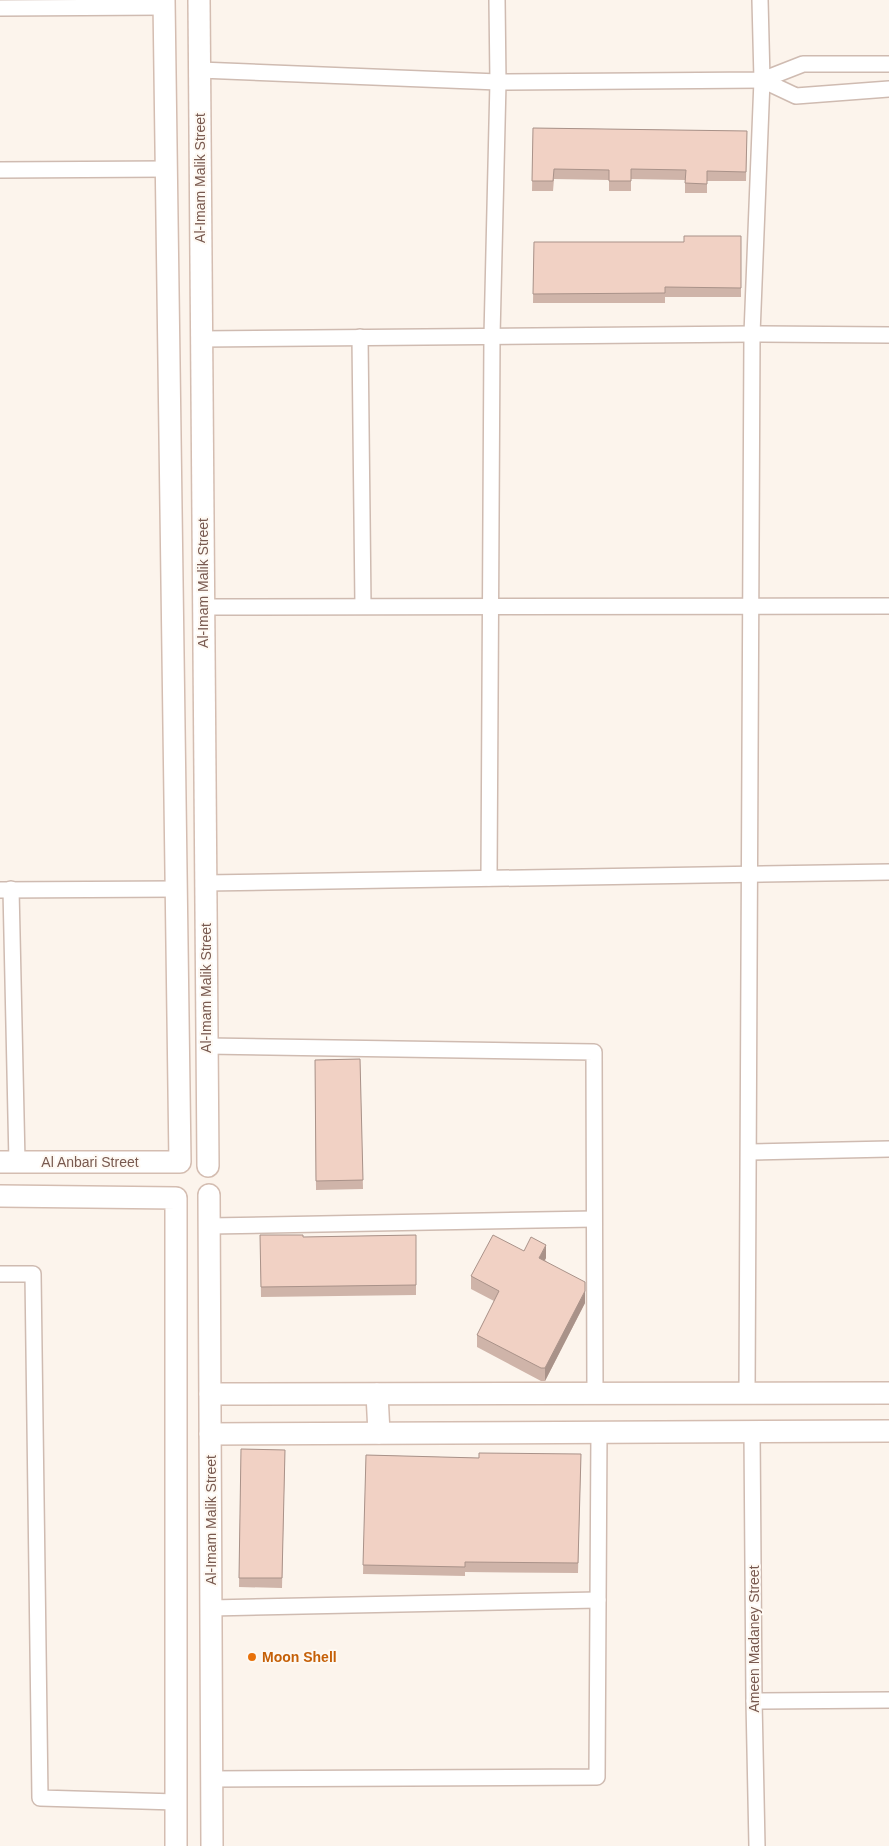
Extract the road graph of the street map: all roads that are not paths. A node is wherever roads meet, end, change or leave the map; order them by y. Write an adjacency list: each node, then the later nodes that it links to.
1 (199, 0): 7 (street, Al-Imam Malik Street)
2 (497, 0): 9 (street)
3 (760, 0): 8 (street)
4 (164, 3): 5 (street); 11 (street, Al-Imam Malik Street)
5 (0, 8)
6 (889, 64): 8 (street)
7 (200, 70): 9 (street); 17 (street, Al-Imam Malik Street)
8 (762, 80): 9 (street); 10 (street); 13 (street)
9 (498, 82): 14 (street)
10 (889, 89)
11 (167, 169): 12 (street); 18 (street, Al-Imam Malik Street)
12 (0, 170)
13 (752, 334): 14 (street); 15 (street); 20 (street)
14 (492, 336): 16 (street); 22 (street)
15 (889, 336)
16 (360, 337): 17 (street); 21 (street)
17 (202, 338): 19 (street, Al-Imam Malik Street)
18 (171, 471): 19 (street); 29 (street, Al-Imam Malik Street)
19 (202, 471): 24 (street, Al-Imam Malik Street)
20 (751, 605): 22 (street); 23 (street); 26 (street)
21 (363, 606): 22 (street); 24 (street)
22 (490, 606): 27 (street)
23 (889, 606)
24 (204, 607): 28 (street, Al-Imam Malik Street)
25 (889, 872): 26 (street)
26 (749, 874): 27 (street); 33 (street)
27 (489, 878): 28 (street)
28 (205, 883): 31 (street, Al-Imam Malik Street)
29 (176, 889): 30 (street); 35 (street, Al-Imam Malik Street)
30 (6, 890): 34 (street)
31 (206, 1046): 36 (street, Al-Imam Malik Street); 40 (street)
32 (889, 1149): 33 (street)
33 (749, 1152): 44 (street)
34 (9, 1162): 35 (street, Al Anbari Street)
35 (180, 1162): 36 (street); 39 (street)
36 (208, 1166): 37 (street)
37 (209, 1195): 39 (street); 41 (street, Al-Imam Malik Street)
38 (0, 1196): 39 (street)
39 (176, 1198): 58 (street)
40 (594, 1219): 41 (street); 43 (street)
41 (209, 1226): 46 (street, Al-Imam Malik Street)
42 (0, 1274): 58 (street)
43 (595, 1393): 44 (street); 47 (street)
44 (747, 1393): 45 (street)
45 (889, 1393)
46 (210, 1394): 47 (street); 51 (street, Al-Imam Malik Street)
47 (377, 1394): 52 (street)
48 (889, 1431): 50 (street)
49 (599, 1432): 50 (street); 52 (street); 53 (street)
50 (752, 1432): 56 (street, Ameen Madaney Street)
51 (210, 1434): 52 (street); 54 (street, Al-Imam Malik Street)
52 (379, 1434)
53 (598, 1600): 54 (street); 57 (street)
54 (211, 1608): 57 (street, Al-Imam Malik Street)
55 (889, 1700): 56 (street)
56 (754, 1702): 61 (street, Ameen Madaney Street)
57 (212, 1779): 60 (street, Al-Imam Malik Street)
58 (176, 1802): 59 (street)
59 (176, 1846)
60 (212, 1846)
61 (757, 1846)

